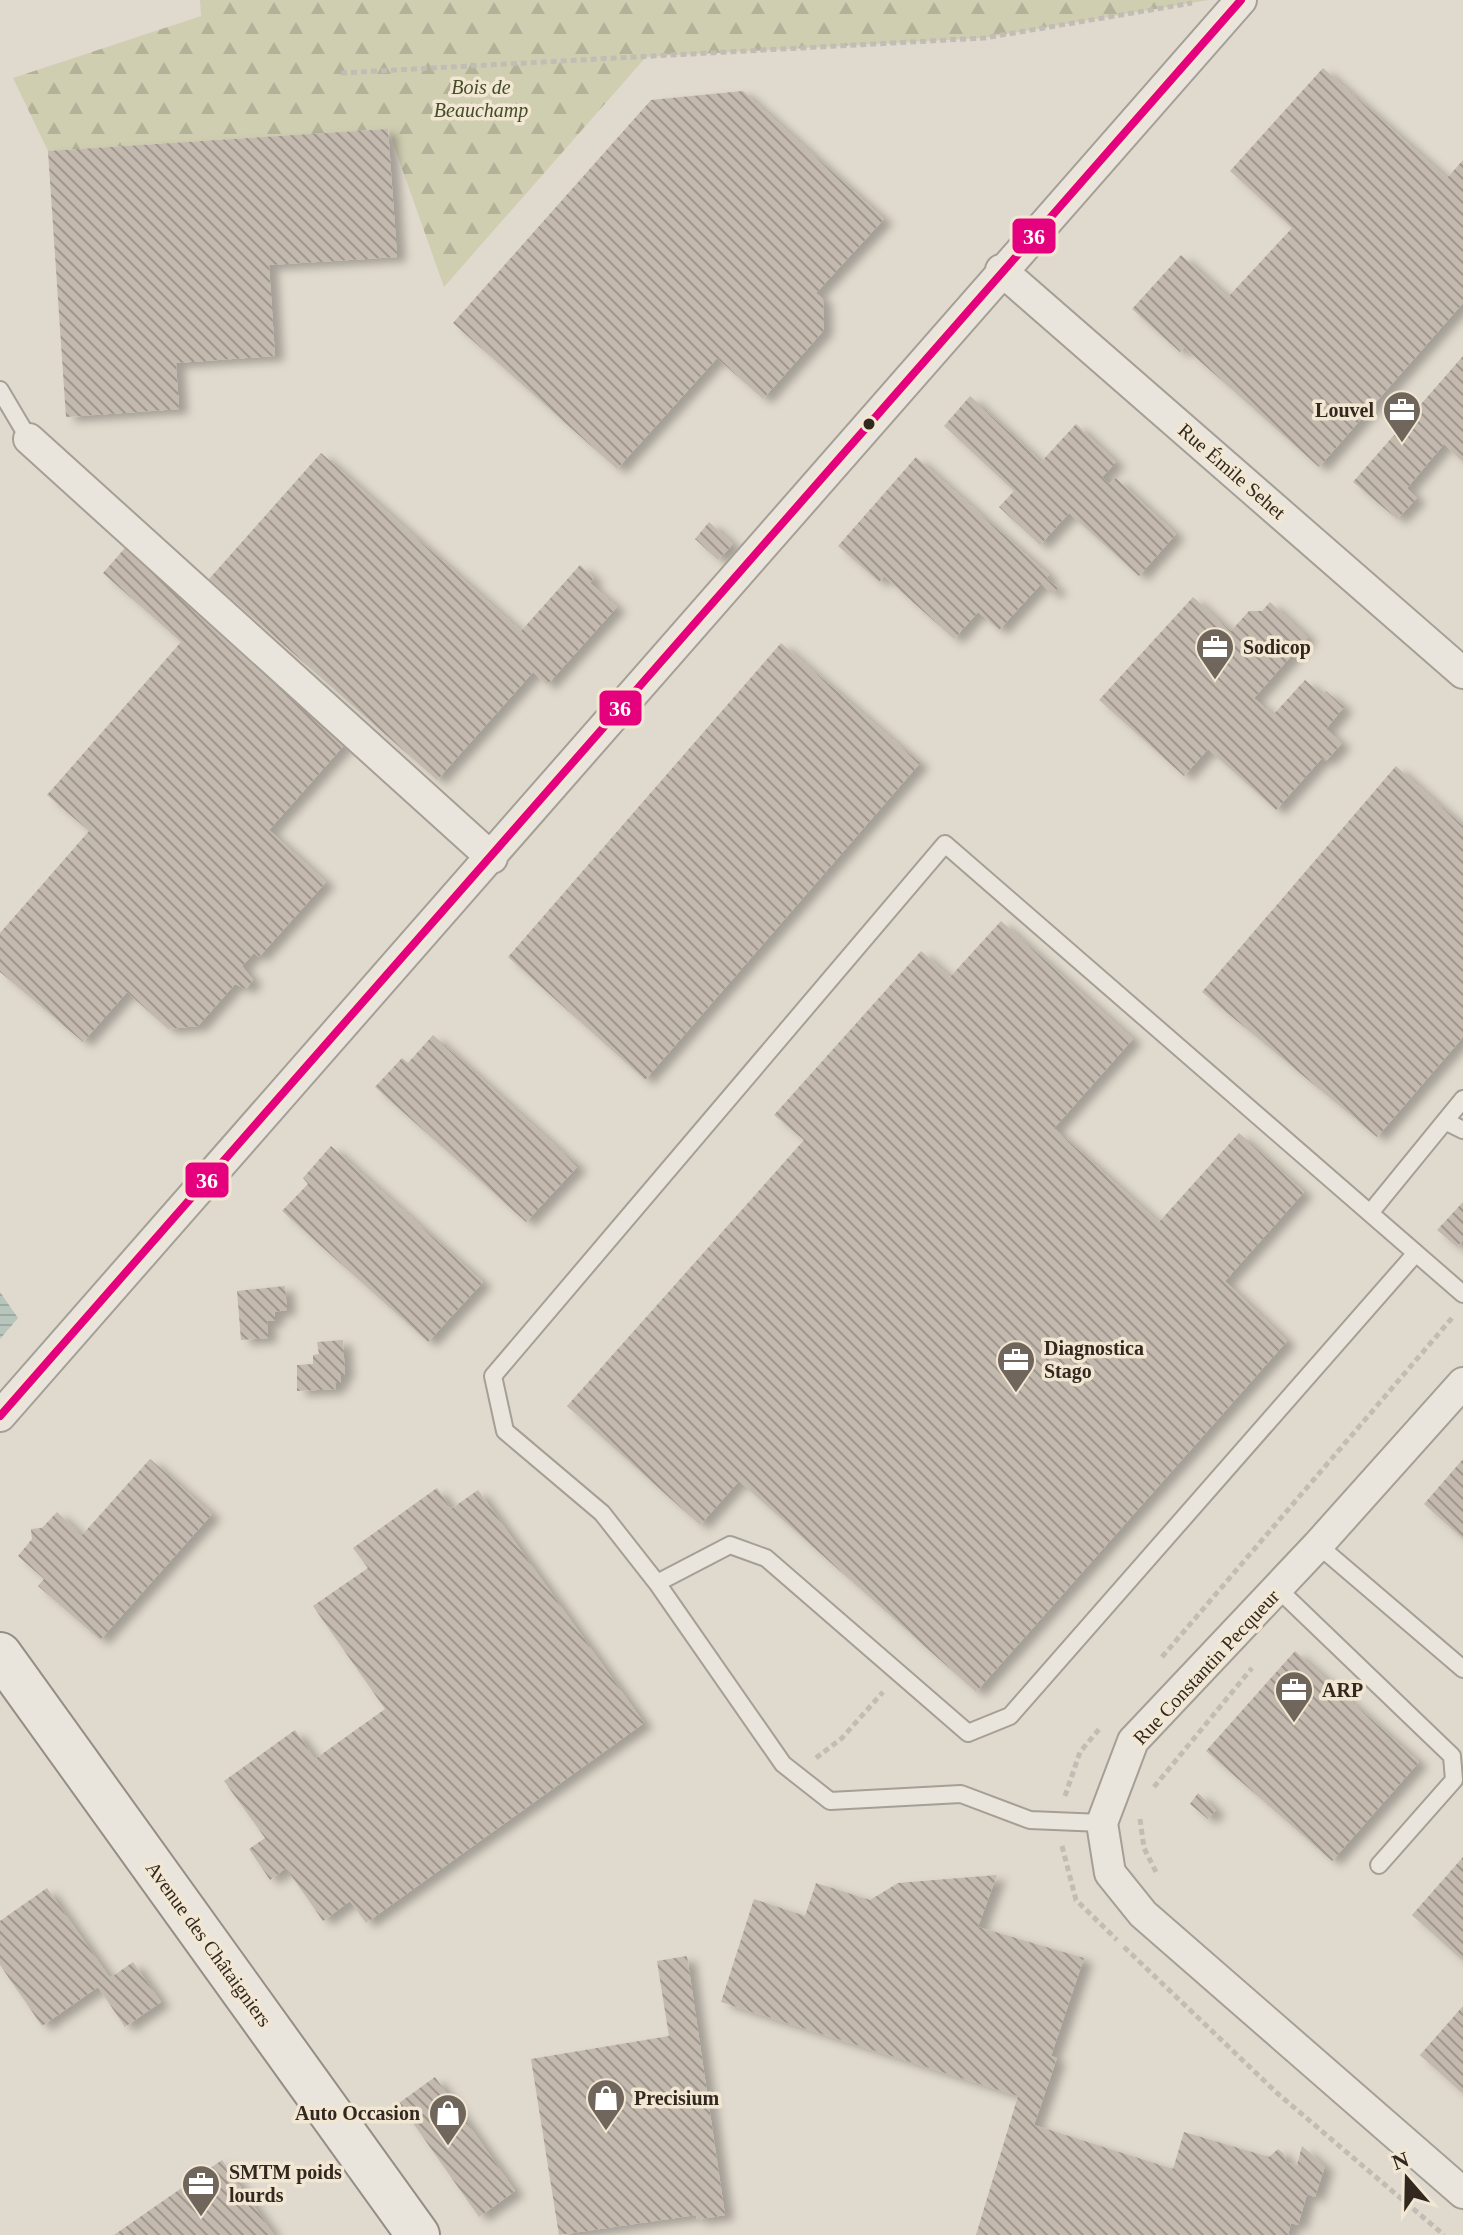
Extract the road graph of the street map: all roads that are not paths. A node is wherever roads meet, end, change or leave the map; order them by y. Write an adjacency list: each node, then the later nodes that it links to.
1 (1241, 0): 2 (street)
2 (1001, 270): 5 (street, Rue Émile Sehet); 6 (street)
3 (0, 390): 4 (lane)
4 (29, 439): 6 (street)
5 (1463, 673)
6 (492, 858): 14 (street)
7 (1463, 1099): 8 (lane)
8 (1445, 1121): 9 (lane); 10 (lane)
9 (1463, 1130)
10 (1370, 1213): 11 (lane); 16 (lane)
11 (1416, 1253): 12 (lane); 16 (lane)
12 (1463, 1294)
13 (1463, 1383): 15 (street, Rue Constantin Pecqueur)
14 (0, 1416)
15 (1318, 1545): 17 (street, Rue Constantin Pecqueur); 19 (lane)
16 (657, 1583): 20 (lane)
17 (1277, 1588): 20 (street, Rue Constantin Pecqueur); 21 (lane)
18 (0, 1654): 23 (street, Avenue des Châtaigniers)
19 (1463, 1669)
20 (1102, 1823): 22 (street, Rue Constantin Pecqueur)
21 (1379, 1865)
22 (1463, 2193)
23 (418, 2235)

